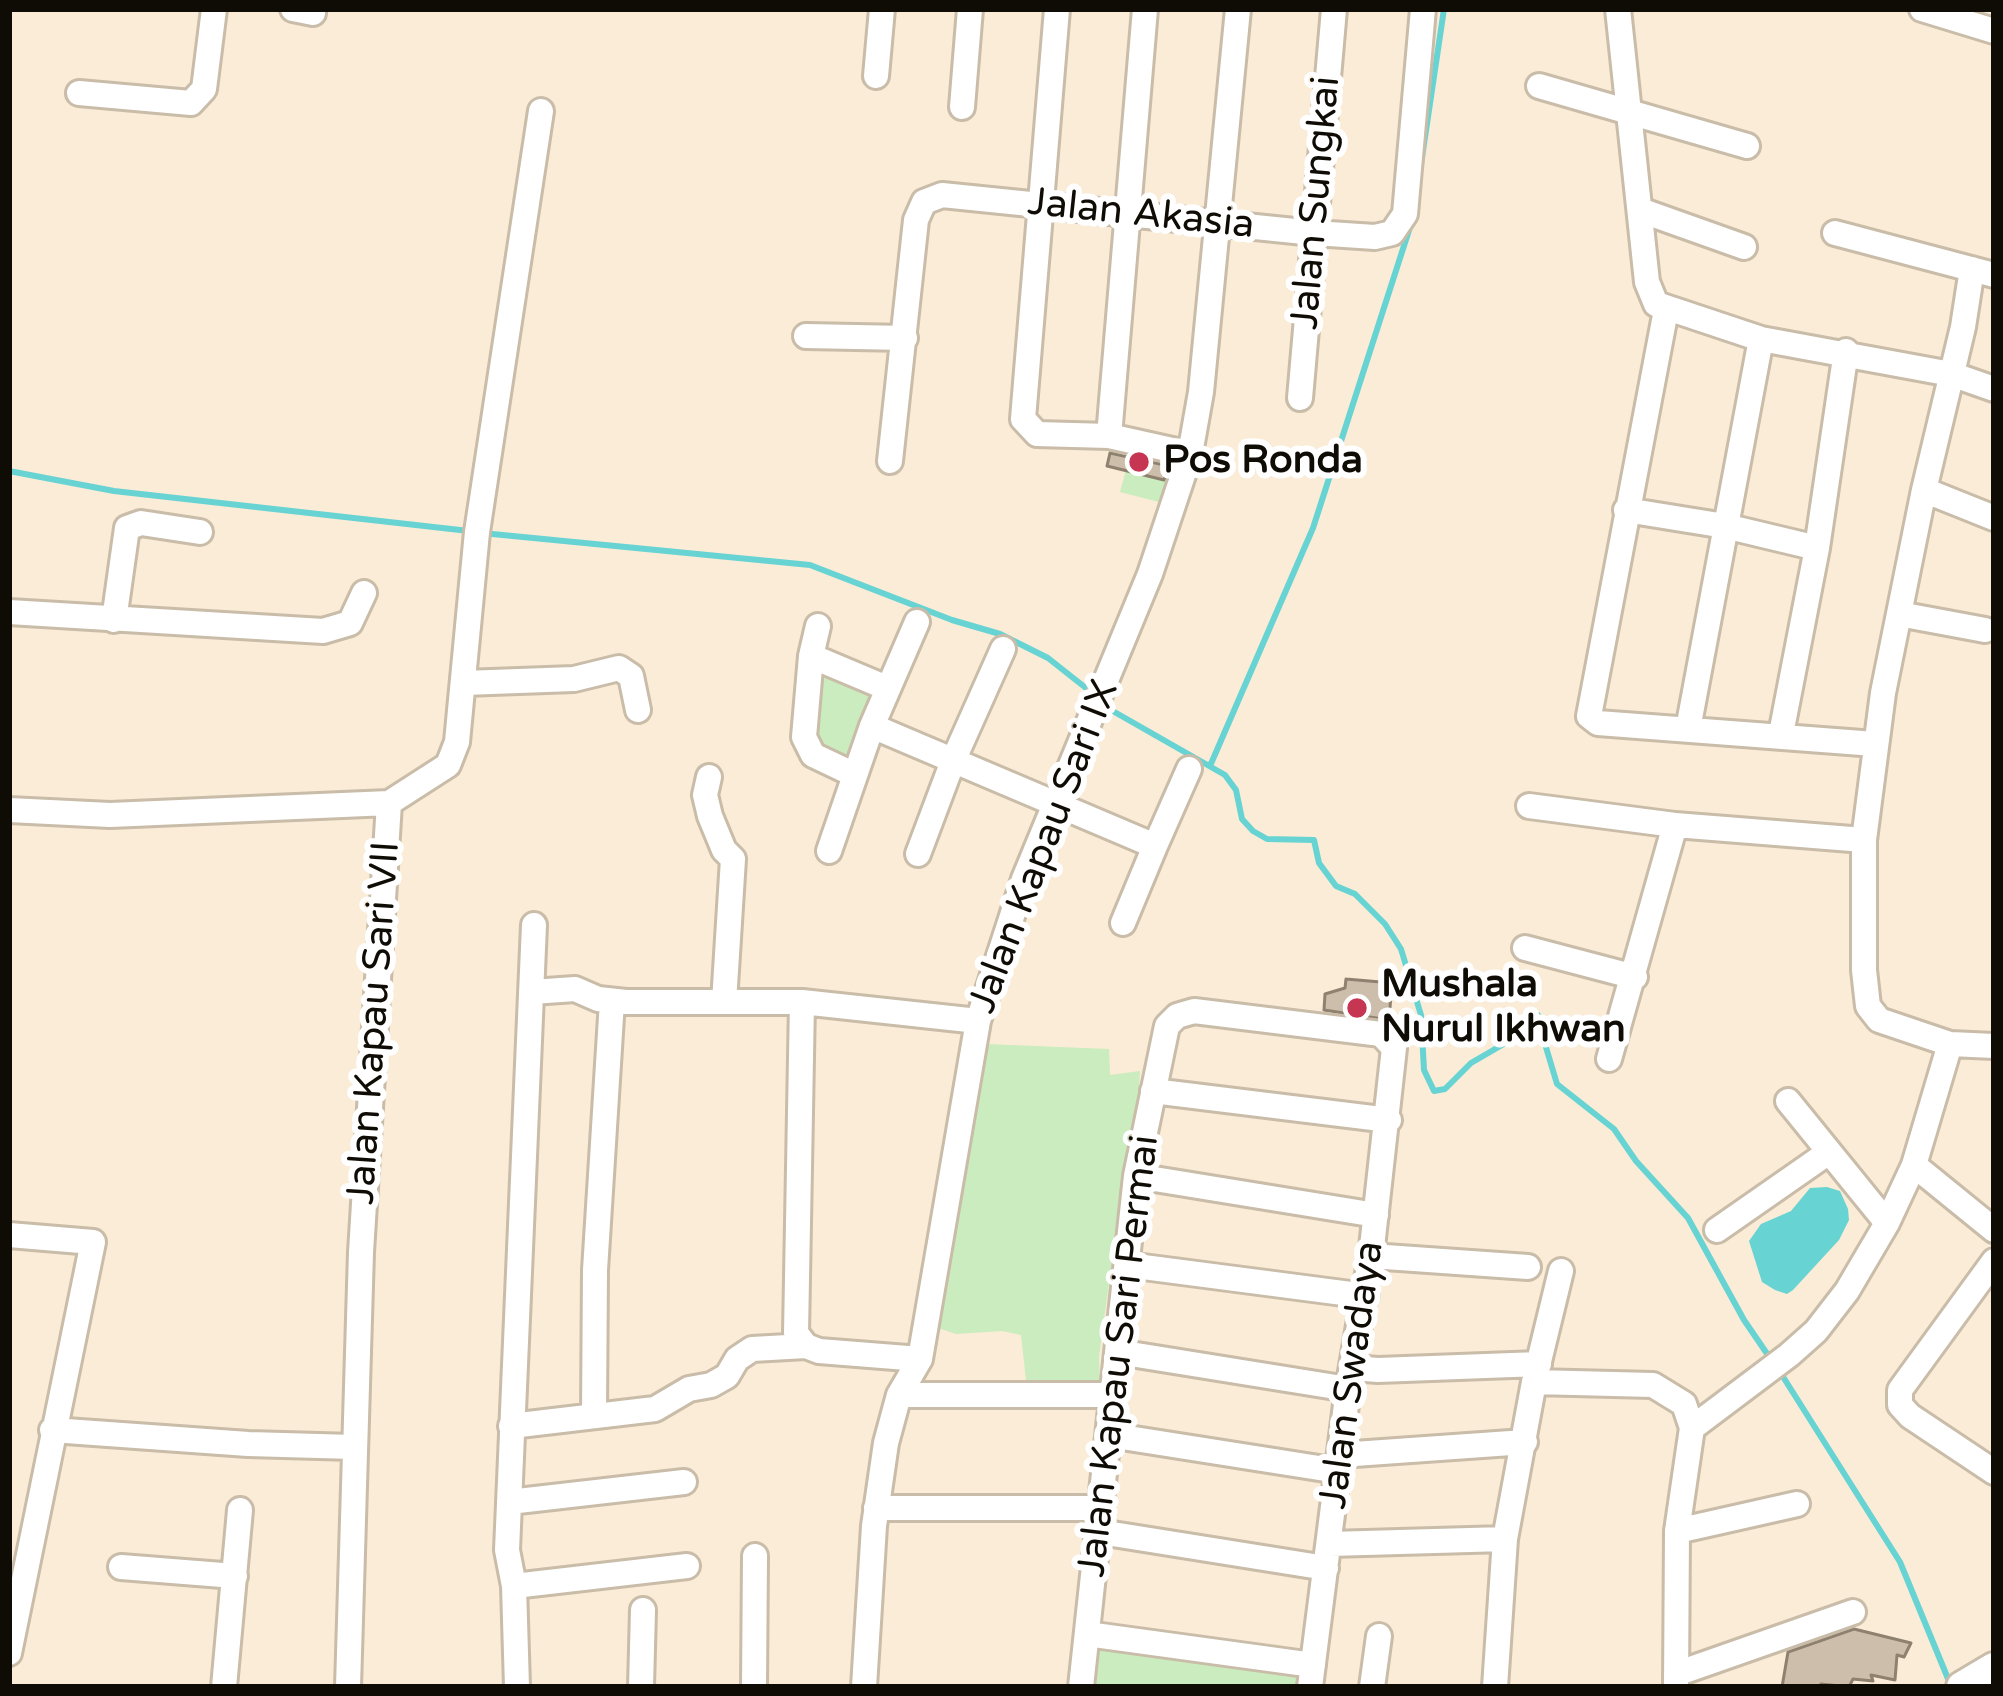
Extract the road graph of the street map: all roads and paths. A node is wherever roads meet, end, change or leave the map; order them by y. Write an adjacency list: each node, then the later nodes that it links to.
1 (214, 9): 14 (street)
2 (882, 9): 12 (street)
3 (970, 9): 15 (street)
4 (1057, 9): 19 (street)
5 (1145, 9): 21 (street)
6 (1238, 9): 22 (street, Jalan Kapau Sari IX)
7 (1334, 9): 23 (street, Jalan Sungkai)
8 (1423, 9): 23 (street, Jalan Akasia)
9 (1618, 9): 16 (street)
10 (1922, 9): 11 (street)
11 (1994, 31)
12 (876, 76)
13 (1539, 86): 16 (street)
14 (80, 93)
15 (962, 106)
16 (1630, 110): 18 (street); 20 (street)
17 (542, 112): 53 (street, Jalan Kapau Sari VII)
18 (1747, 146)
19 (1038, 203): 21 (street, Jalan Akasia); 29 (street, Jalan Akasia); 35 (street)
20 (1640, 210): 25 (street); 27 (street)
21 (1128, 214): 22 (street, Jalan Akasia); 35 (street)
22 (1217, 224): 23 (street, Jalan Akasia); 36 (street, Jalan Kapau Sari IX)
23 (1314, 233): 34 (street, Jalan Sungkai)
24 (1835, 233): 26 (street)
25 (1744, 247)
26 (1983, 272): 32 (street)
27 (1666, 310): 30 (street); 39 (street)
28 (806, 336): 29 (street)
29 (905, 338): 37 (street, Jalan Akasia)
30 (1760, 338): 31 (street); 41 (street)
31 (1846, 351): 32 (street); 43 (street)
32 (1952, 374): 33 (street); 38 (street)
33 (1994, 389)
34 (1300, 398)
35 (1109, 436): 36 (street)
36 (1190, 454): 64 (street, Jalan Kapau Sari IX)
37 (890, 461)
38 (1924, 490): 40 (street); 46 (street)
39 (1626, 510): 41 (street); 57 (street)
40 (1994, 518)
41 (1725, 526): 43 (street); 57 (street)
42 (200, 532): 47 (street)
43 (1817, 548): 58 (street)
44 (364, 593): 47 (street)
45 (9, 612): 47 (street)
46 (1899, 614): 50 (street); 59 (street)
47 (114, 620)
48 (917, 622): 54 (street)
49 (818, 626): 52 (street)
50 (1985, 630)
51 (1003, 650): 60 (street)
52 (811, 656): 54 (street); 62 (street)
53 (464, 683): 55 (street); 65 (street, Jalan Kapau Sari VII)
54 (887, 688): 56 (street)
55 (638, 710)
56 (872, 726): 60 (street); 62 (street)
57 (1688, 728): 58 (street)
58 (1781, 734): 59 (street)
59 (1875, 744): 69 (street)
60 (953, 761): 64 (street); 72 (street)
61 (1189, 769): 70 (street)
62 (855, 775): 71 (street)
63 (709, 777): 79 (street)
64 (1054, 801): 70 (street); 82 (street, Jalan Kapau Sari IX)
65 (389, 803): 67 (street); 116 (street, Jalan Kapau Sari VII)
66 (1528, 806): 68 (street)
67 (9, 810)
68 (1675, 825): 69 (street); 76 (street)
69 (1864, 840): 83 (street)
70 (1155, 847): 73 (street)
71 (829, 851)
72 (918, 854)
73 (1123, 923)
74 (534, 925): 77 (street)
75 (1525, 948): 76 (street)
76 (1635, 976): 85 (street)
77 (532, 992): 78 (street); 111 (street)
78 (612, 1001): 79 (street); 110 (street)
79 (724, 1002): 80 (street)
80 (802, 1002): 82 (street); 103 (street)
81 (1175, 1020): 86 (street, Jalan Kapau Sari Permai); 88 (street, Jalan Swadaya)
82 (978, 1021): 105 (street, Jalan Kapau Sari IX)
83 (1950, 1044): 84 (street); 90 (street)
84 (1994, 1046)
85 (1609, 1059)
86 (1153, 1091): 88 (street); 91 (street, Jalan Kapau Sari Permai)
87 (1788, 1101): 89 (street)
88 (1389, 1120): 92 (street, Jalan Swadaya)
89 (1829, 1152): 93 (street); 94 (street)
90 (1913, 1165): 93 (street); 95 (street)
91 (1136, 1176): 92 (street); 99 (street, Jalan Kapau Sari Permai)
92 (1376, 1215): 97 (street, Jalan Swadaya)
93 (1887, 1223): 112 (street)
94 (1717, 1230)
95 (1994, 1230)
96 (9, 1235): 113 (street)
97 (1371, 1256): 100 (street); 102 (street, Jalan Swadaya)
98 (1994, 1261): 118 (street)
99 (1128, 1265): 102 (street); 104 (street, Jalan Kapau Sari Permai)
100 (1528, 1267)
101 (1561, 1271): 106 (street)
102 (1366, 1296): 107 (street, Jalan Swadaya)
103 (806, 1346): 105 (street); 110 (street)
104 (1118, 1352): 107 (street); 109 (street, Jalan Kapau Sari Permai)
105 (920, 1359): 108 (street, Jalan Kapau Sari IX)
106 (1536, 1373): 107 (street); 112 (street); 115 (street)
107 (1350, 1378): 117 (street, Jalan Swadaya)
108 (899, 1395): 109 (street); 122 (street, Jalan Kapau Sari IX)
109 (1113, 1395): 114 (street, Jalan Kapau Sari Permai)
110 (594, 1414): 111 (street)
111 (511, 1426): 120 (street)
112 (1692, 1428): 125 (street)
113 (52, 1430): 116 (street); 137 (street)
114 (1108, 1436): 117 (street); 124 (street, Jalan Kapau Sari Permai)
115 (1525, 1442): 117 (street); 126 (street)
116 (354, 1447): 141 (street, Jalan Kapau Sari VII)
117 (1339, 1463): 128 (street, Jalan Swadaya)
118 (1994, 1472)
119 (684, 1482): 120 (street)
120 (509, 1502): 132 (street)
121 (1796, 1504): 125 (street)
122 (876, 1508): 124 (street); 145 (street, Jalan Kapau Sari IX)
123 (240, 1510): 131 (street)
124 (1101, 1520): 128 (street); 135 (street, Jalan Kapau Sari Permai)
125 (1677, 1531): 139 (street)
126 (1505, 1539): 128 (street); 148 (street)
127 (754, 1556): 144 (street)
128 (1328, 1556): 138 (street, Jalan Swadaya)
129 (687, 1566): 132 (street)
130 (121, 1567): 131 (street)
131 (235, 1576): 140 (street)
132 (514, 1586): 142 (street)
133 (643, 1610): 143 (street)
134 (1852, 1612): 139 (street)
135 (1087, 1634): 138 (street); 146 (street, Jalan Kapau Sari Permai)
136 (1379, 1636): 147 (street)
137 (9, 1653)
138 (1311, 1676)
139 (1676, 1681)
140 (224, 1687)
141 (348, 1687)
142 (517, 1687)
143 (640, 1687)
144 (754, 1687)
145 (864, 1687)
146 (1081, 1687)
147 (1372, 1687)
148 (1495, 1687)

